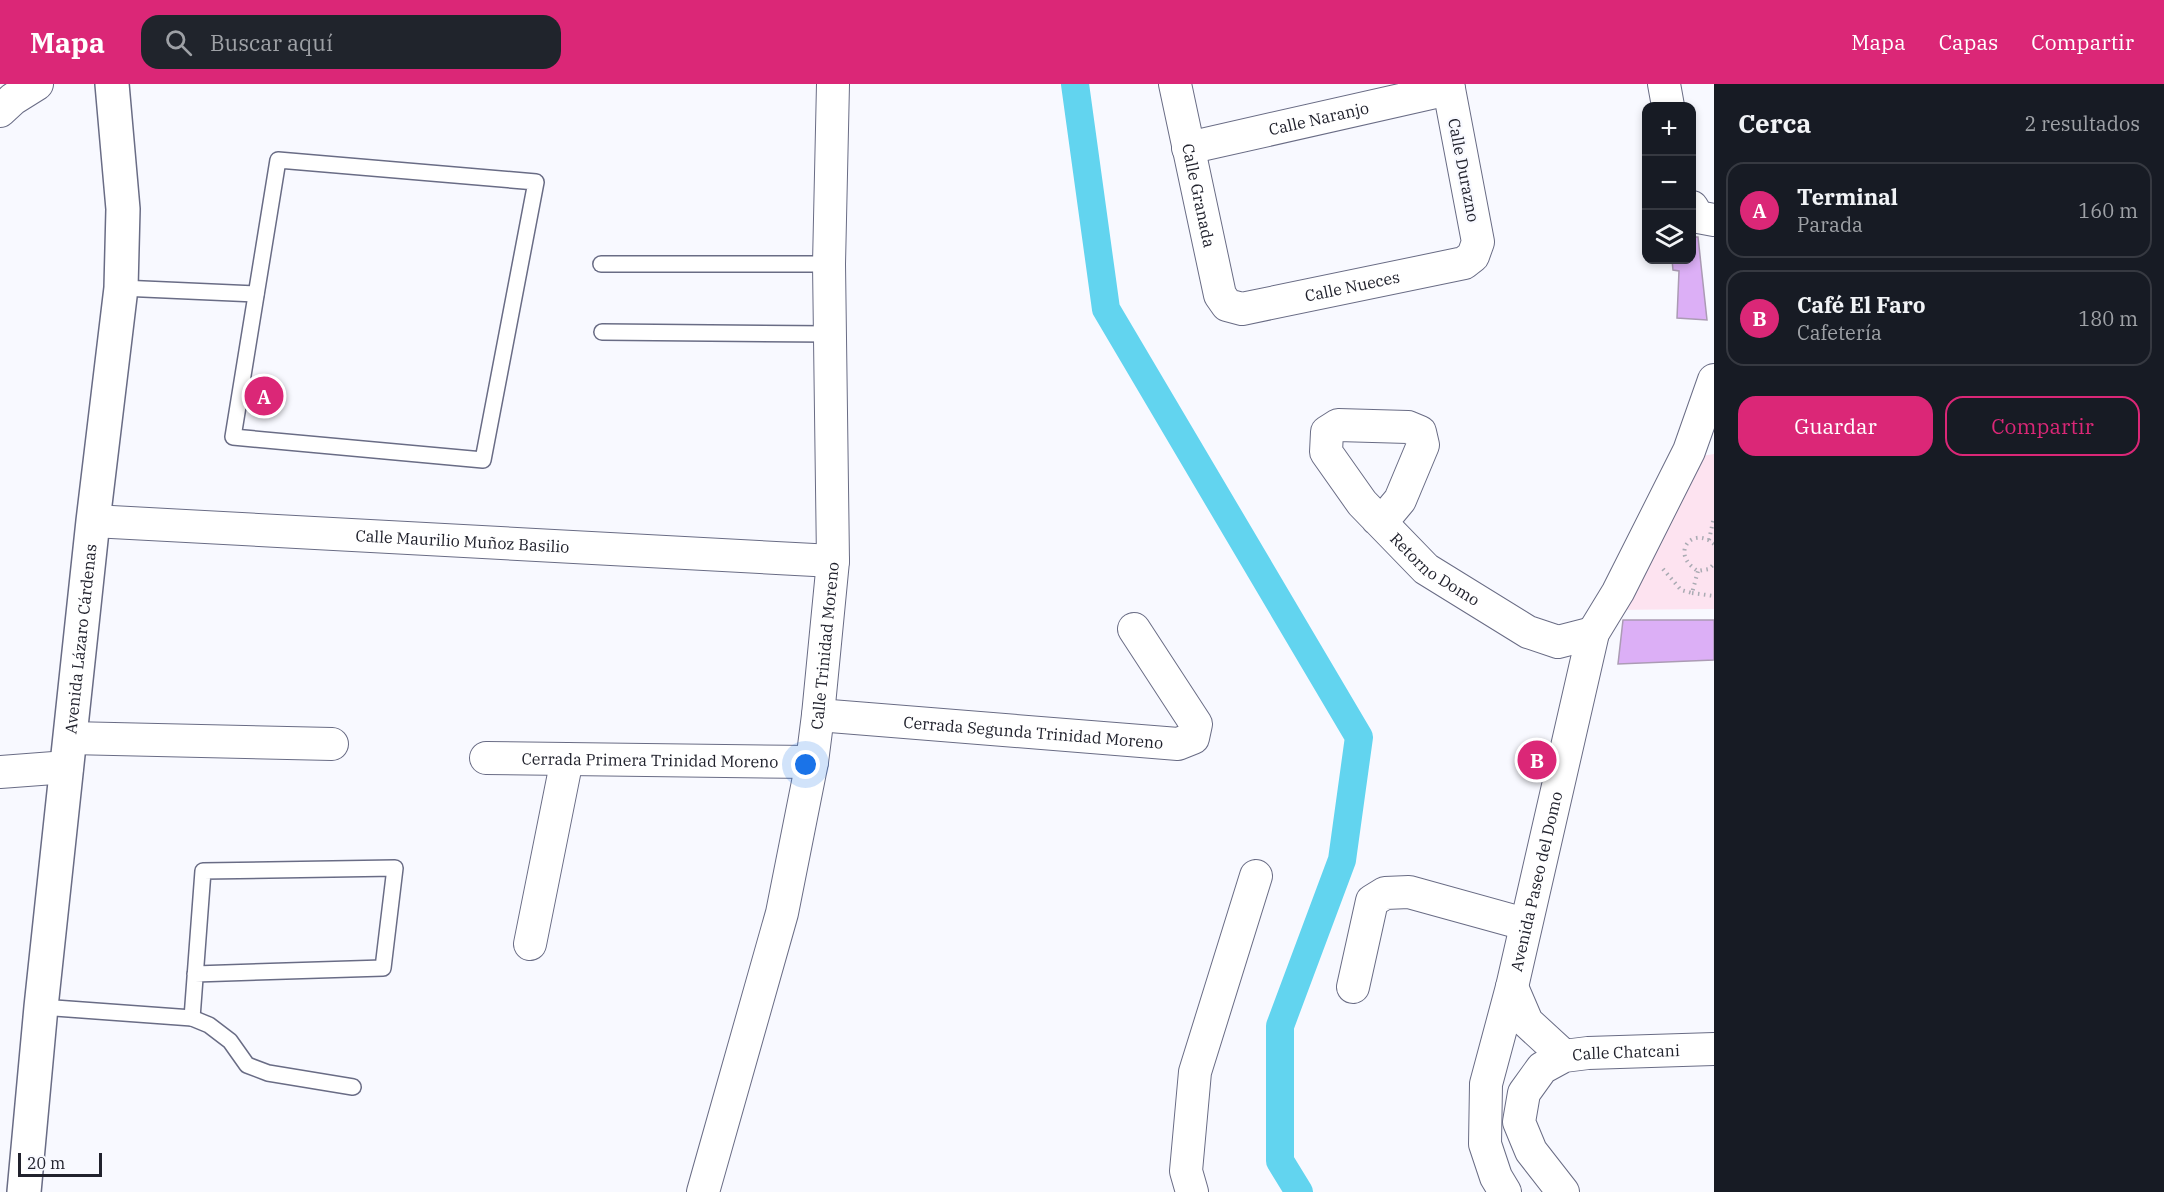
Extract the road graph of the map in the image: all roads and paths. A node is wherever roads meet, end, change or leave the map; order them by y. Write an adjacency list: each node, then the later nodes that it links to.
1 (37, 84): 8 (street)
2 (112, 84): 15 (main road, Avenida Lázaro Cárdenas)
3 (833, 84): 14 (street, Calle Trinidad Moreno)
4 (1175, 84): 9 (street, Calle Granada)
5 (1664, 84): 7 (street)
6 (1448, 87): 9 (street, Calle Naranjo); 12 (street, Calle Durazno)
7 (1667, 102)
8 (0, 111)
9 (1188, 148): 17 (street, Calle Granada)
10 (1694, 210): 11 (street)
11 (1714, 220)
12 (1473, 256): 17 (street, Calle Nueces)
13 (601, 264): 14 (lane)
14 (829, 264): 19 (street, Calle Trinidad Moreno)
15 (121, 288): 16 (lane); 23 (main road, Avenida Lázaro Cárdenas)
16 (256, 294): 16 (lane)
17 (1227, 305)
18 (602, 332): 19 (lane)
19 (830, 334): 26 (street, Calle Trinidad Moreno)
20 (1714, 380): 33 (street, Avenida Paseo del Domo)
21 (1714, 517): 24 (path)
22 (1377, 519): 22 (street, Retorno Domo); 33 (street, Retorno Domo)
23 (93, 521): 26 (street, Calle Maurilio Muñoz Basilio); 36 (main road, Avenida Lázaro Cárdenas)
24 (1709, 540): 25 (path); 29 (path)
25 (1714, 544)
26 (833, 561): 34 (street, Calle Trinidad Moreno)
27 (1714, 564): 29 (path)
28 (1662, 566): 30 (path)
29 (1698, 571): 30 (path)
30 (1692, 593): 31 (path)
31 (1714, 596)
32 (1134, 629): 34 (street, Cerrada Segunda Trinidad Moreno)
33 (1593, 633): 42 (street, Avenida Paseo del Domo)
34 (818, 715): 39 (street, Calle Trinidad Moreno)
35 (332, 744): 36 (street)
36 (69, 753): 40 (street); 47 (main road, Avenida Lázaro Cárdenas)
37 (486, 758): 38 (street, Cerrada Primera Trinidad Moreno)
38 (567, 759): 39 (street, Cerrada Primera Trinidad Moreno); 43 (street)
39 (812, 762): 54 (street, Calle Trinidad Moreno)
40 (0, 772)
41 (1256, 876): 52 (street)
42 (1525, 924): 45 (street); 46 (street, Avenida Paseo del Domo)
43 (530, 944)
44 (195, 974): 44 (lane); 48 (lane)
45 (1353, 987)
46 (1512, 987): 50 (street); 55 (street, Avenida Paseo del Domo)
47 (41, 1007): 48 (lane); 53 (main road, Avenida Lázaro Cárdenas)
48 (192, 1018): 51 (lane)
49 (1714, 1048): 50 (street, Calle Chatcani)
50 (1553, 1062): 56 (street)
51 (353, 1087)
52 (1189, 1182)
53 (24, 1192)
54 (704, 1192)
55 (1505, 1192)
56 (1563, 1192)

